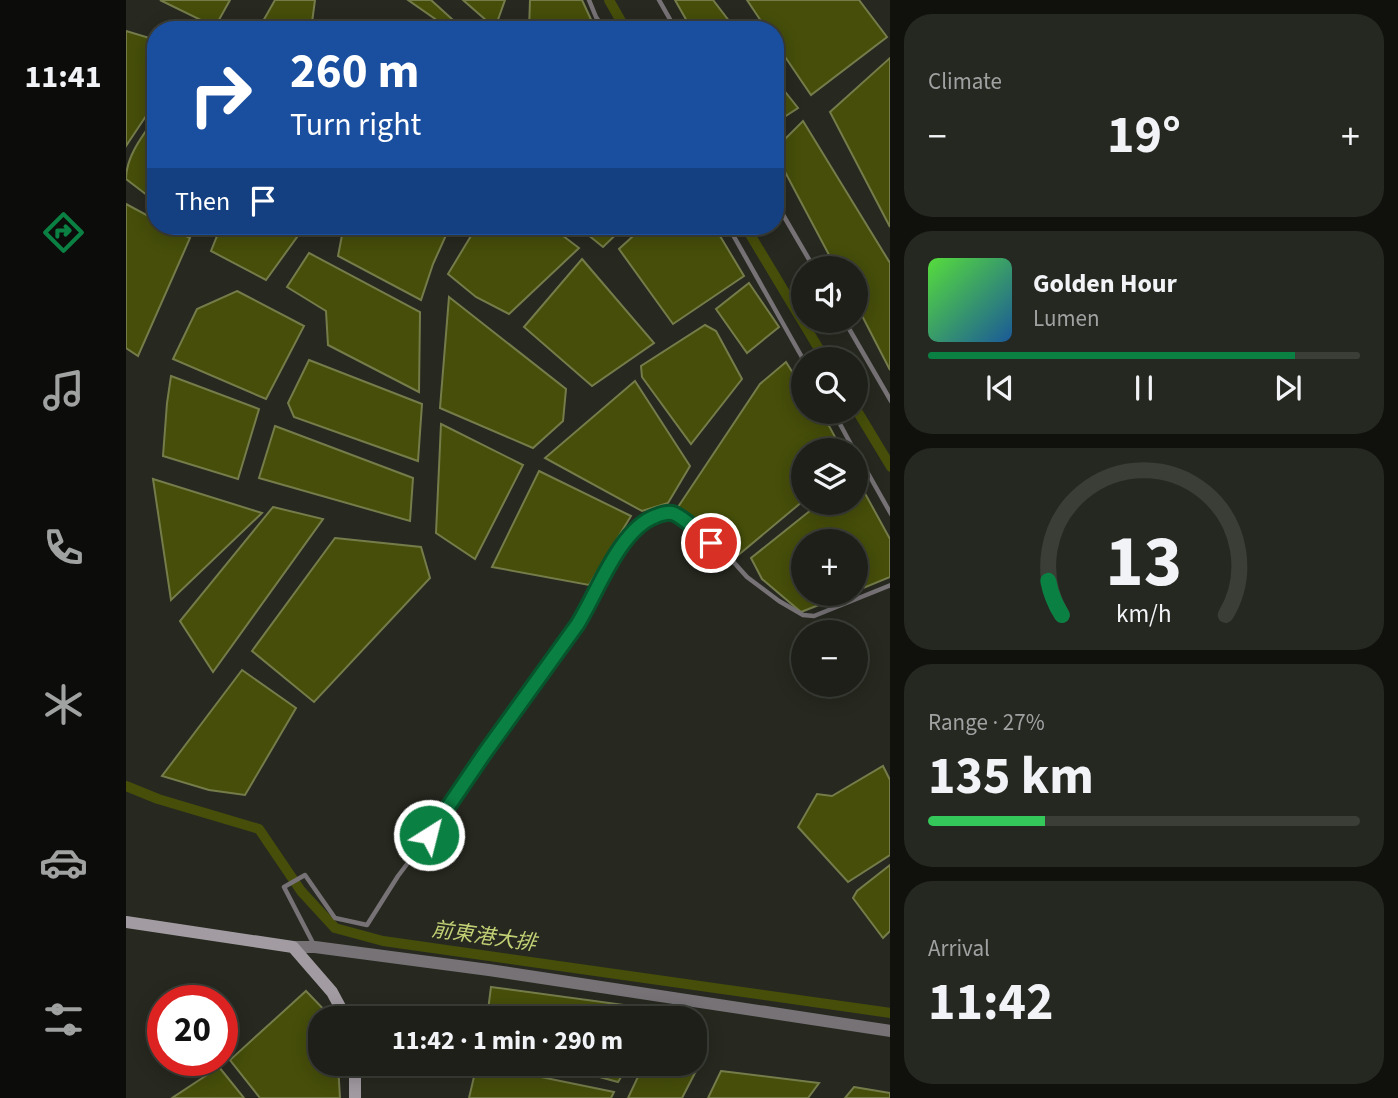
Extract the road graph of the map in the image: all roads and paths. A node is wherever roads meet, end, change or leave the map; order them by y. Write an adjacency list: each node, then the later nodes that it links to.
1 (589, 0): 3 (lane)
2 (659, 0): 4 (lane)
3 (599, 21)
4 (671, 21)
5 (784, 216): 7 (lane)
6 (732, 235): 9 (lane)
7 (807, 256)
8 (852, 333): 10 (lane)
9 (796, 347)
10 (890, 399)
11 (868, 474): 12 (lane)
12 (890, 512)
13 (890, 585): 16 (lane)
14 (126, 922): 15 (main road)
15 (293, 947): 16 (street); 17 (main road)
16 (314, 947): 18 (street)
17 (340, 1006)
18 (890, 1031)
19 (355, 1076): 20 (main road)
20 (355, 1098)

